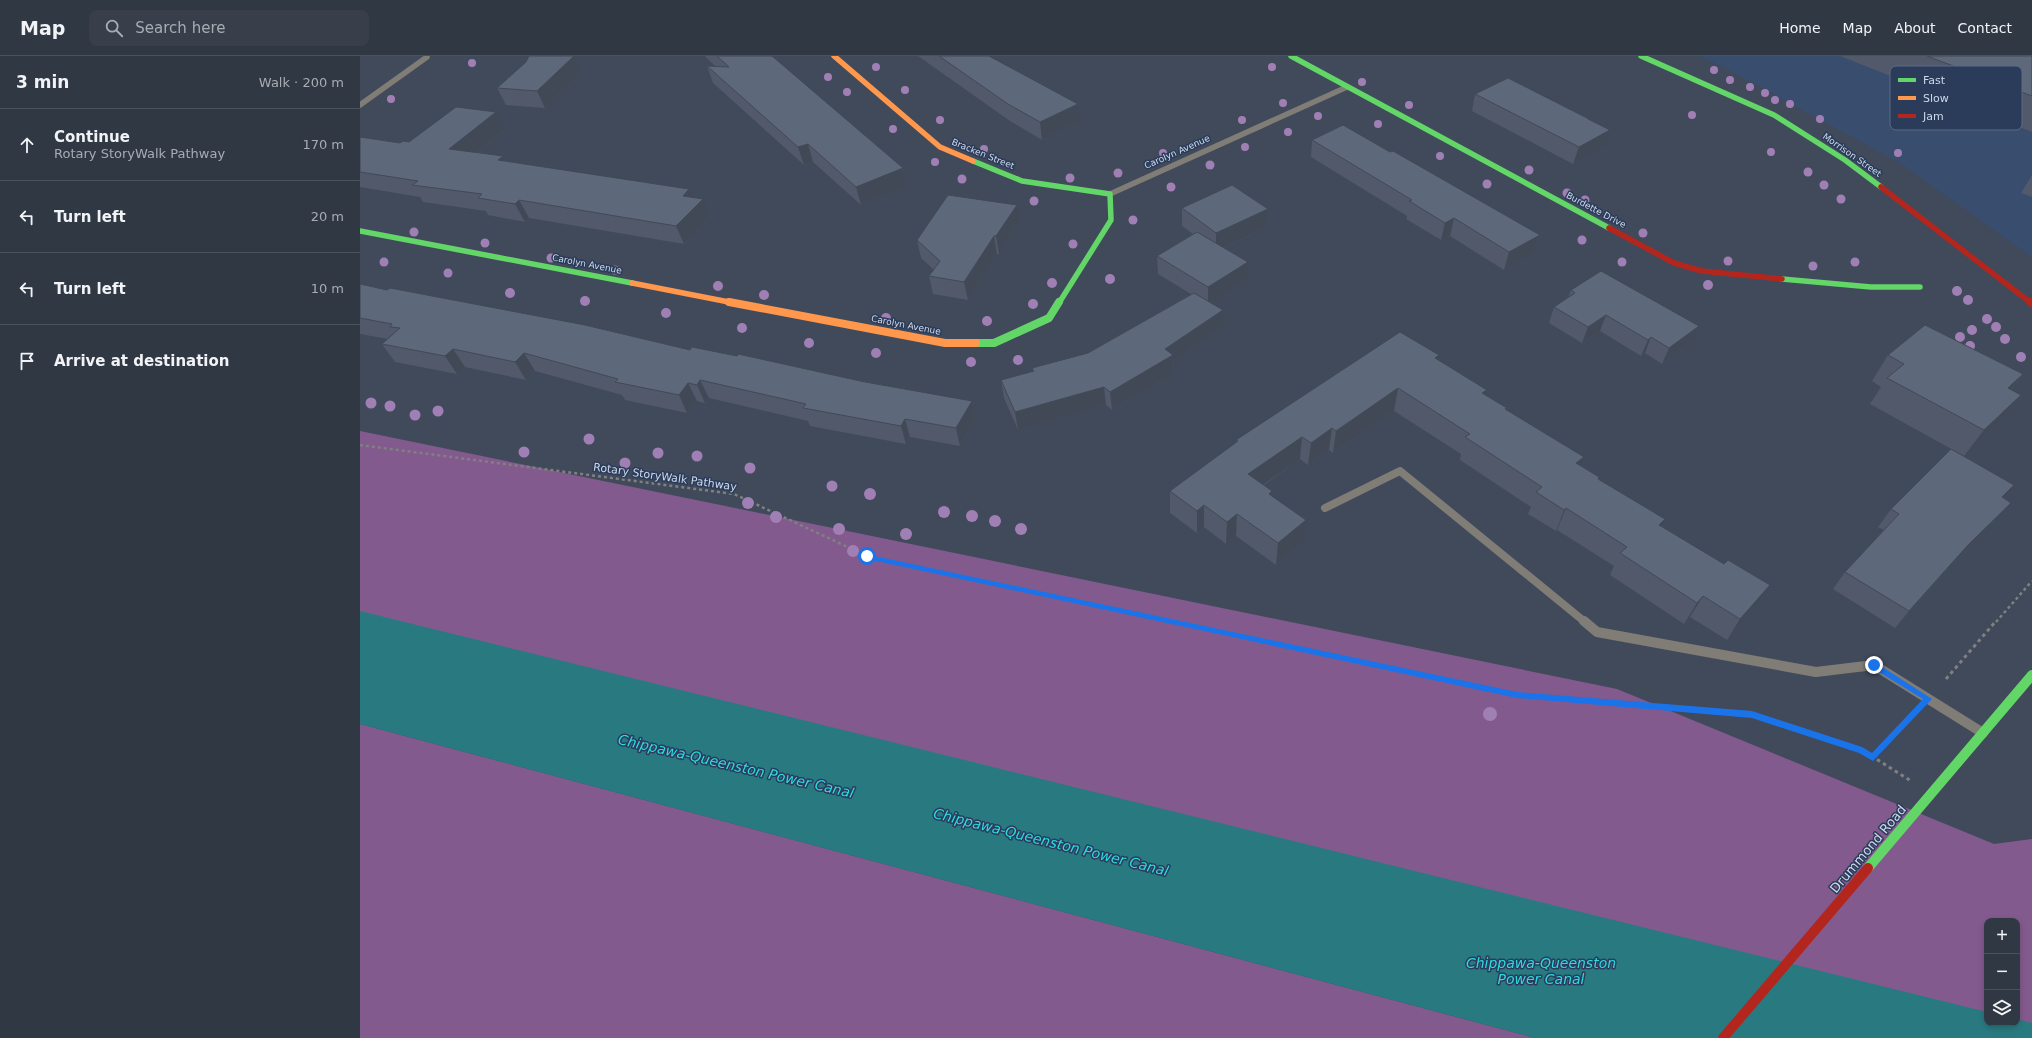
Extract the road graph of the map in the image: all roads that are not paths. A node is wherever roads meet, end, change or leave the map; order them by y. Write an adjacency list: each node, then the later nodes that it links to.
1 (834, 56): 7 (street, Bracken Street)
2 (1291, 56): 5 (street, Burdette Drive)
3 (1641, 56): 10 (street, Morrison Street)
4 (427, 57): 6 (street)
5 (1347, 87): 7 (street, Carolyn Avenue); 9 (street, Burdette Drive)
6 (360, 105)
7 (1110, 194): 8 (street, Carolyn Avenue)
8 (360, 231)
9 (1920, 287)
10 (2032, 303)
11 (1325, 508): 13 (street)
12 (2032, 675): 13 (street, Drummond Road)
13 (1983, 733): 14 (street, Drummond Road)
14 (1723, 1038)

